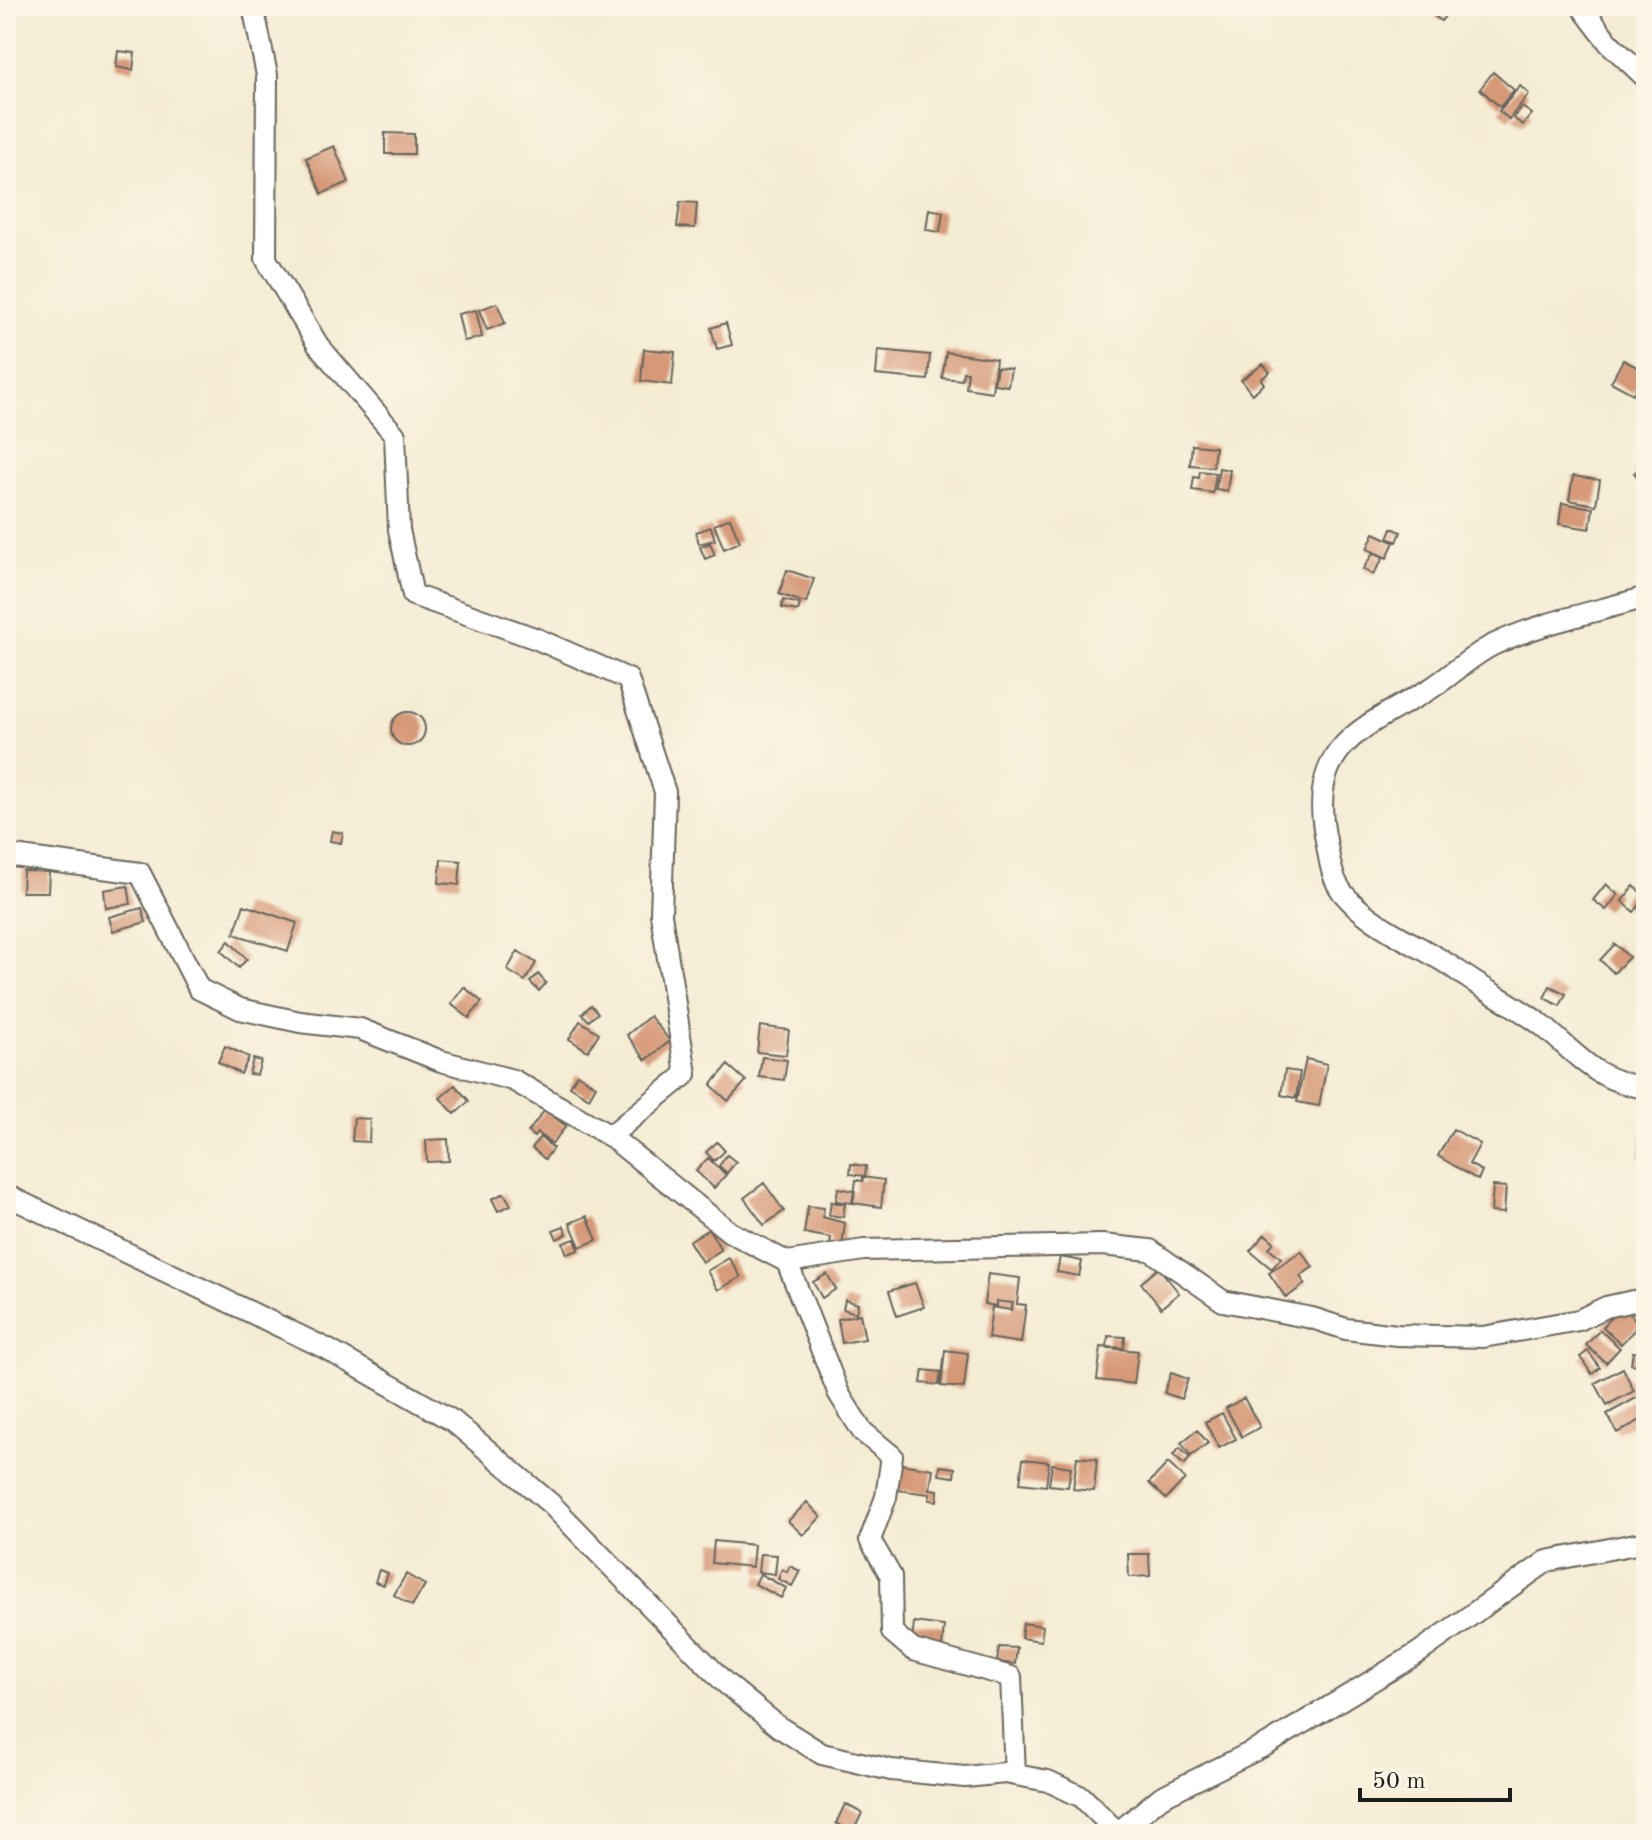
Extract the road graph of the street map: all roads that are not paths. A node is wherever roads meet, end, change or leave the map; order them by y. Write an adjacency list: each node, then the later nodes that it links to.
1 (253, 6): 7 (street)
2 (1581, 6): 3 (street)
3 (1646, 78)
4 (1646, 597): 6 (street)
5 (6, 855): 7 (street)
6 (1646, 1088)
7 (610, 1136): 9 (street)
8 (6, 1195): 12 (street)
9 (787, 1262): 10 (street); 12 (street)
10 (1646, 1306)
11 (1646, 1542): 13 (street)
12 (1015, 1775): 13 (street)
13 (1117, 1833)

